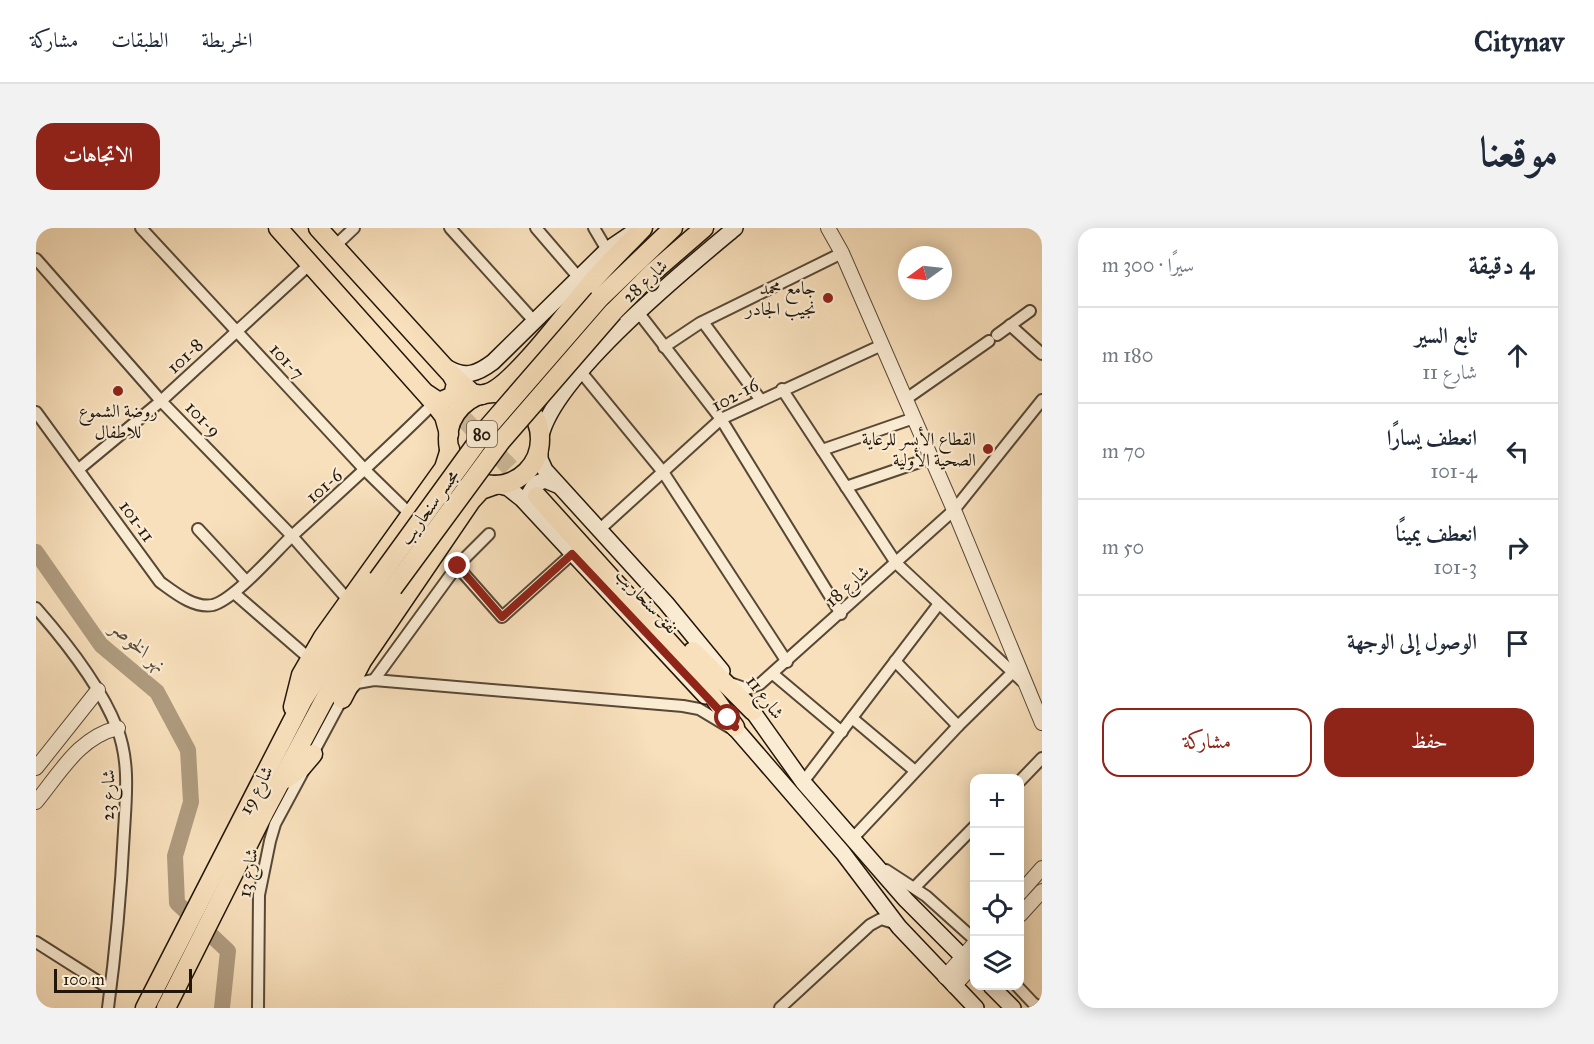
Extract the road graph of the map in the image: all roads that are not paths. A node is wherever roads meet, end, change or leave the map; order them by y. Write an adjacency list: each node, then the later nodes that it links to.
1 (141, 228): 28 (street, 101-7)
2 (278, 228): 19 (main road)
3 (288, 228): 36 (main road)
4 (304, 228): 36 (main road)
5 (318, 228): 15 (main road)
6 (354, 228): 15 (street)
7 (450, 228): 25 (street)
8 (536, 228): 20 (street)
9 (594, 228): 16 (street)
10 (641, 228): 16 (main road); 35 (main road)
11 (673, 228): 21 (main road, شارع 28 / 80)
12 (704, 228): 23 (main road, شارع 28 / 80)
13 (735, 228): 24 (main road)
14 (828, 228): 17 (street)
15 (335, 246): 32 (main road)
16 (607, 250): 20 (main road)
17 (842, 254): 26 (street); 29 (street)
18 (36, 260): 39 (street, 101-9)
19 (310, 264): 28 (street, 101-8); 36 (main road)
20 (579, 278): 25 (main road)
21 (599, 299): 64 (main road, مجسر سنحاريب / 80, bridge)
22 (1030, 311): 27 (street)
23 (613, 312): 64 (main road, مجسر سنحاريب / 80, bridge)
24 (638, 312): 30 (street); 33 (main road)
25 (534, 321): 32 (main road)
26 (703, 322): 30 (street); 37 (street)
27 (1010, 325): 31 (street); 38 (street)
28 (236, 330): 39 (street, 101-8); 49 (street, 101-7)
29 (882, 345): 34 (street, 102-16); 38 (street)
30 (663, 347): 43 (street)
31 (1042, 354)
32 (447, 369): 35 (main road); 36 (main road)
33 (581, 372): 45 (main road); 50 (street)
34 (782, 390): 37 (street, 102-16); 46 (street)
35 (485, 394): 44 (main road); 45 (main road)
36 (438, 395): 44 (main road); 49 (street, 101-6)
37 (760, 399): 43 (street, 102-16)
38 (906, 399): 42 (street)
39 (161, 400): 48 (street, 101-8); 59 (street, 101-9)
40 (1042, 400): 54 (street, شارع 18)
41 (36, 412): 48 (street, 101-11)
42 (914, 418): 46 (street); 47 (street)
43 (721, 419): 50 (street, 102-16); 69 (street)
44 (449, 442): 51 (main road); 55 (main road)
45 (540, 443): 51 (main road); 53 (main road, شارع 11)
46 (822, 450): 52 (street)
47 (931, 458): 52 (street); 54 (street)
48 (79, 469): 65 (street, 101-11)
49 (366, 471): 55 (street, 101-7); 59 (street, 101-6)
50 (663, 472): 57 (street, 102-16); 72 (street)
51 (496, 485): 53 (main road, شارع 11); 80 (main road)
52 (846, 487): 61 (street)
53 (543, 495): 57 (main road, شارع 11); 60 (main road, شارع 11); 81 (main road, نفق سنحاريب); 85 (main road, نفق سنحاريب)
54 (954, 510): 61 (street, شارع 18); 78 (street)
55 (410, 514): 66 (main road)
56 (198, 529): 63 (street)
57 (598, 530): 76 (main road, شارع 11)
58 (489, 534): 62 (street)
59 (292, 536): 63 (street, 101-6); 66 (street, 101-9)
60 (572, 554): 62 (street); 85 (main road, شارع 11)
61 (896, 563): 67 (street); 69 (street, شارع 18)
62 (458, 566): 75 (street)
63 (246, 581): 65 (street, 101-6)
64 (385, 584): 88 (main road, شارع 19 / 80); 96 (main road, شارع 19 / 80)
65 (234, 592): 70 (street)
66 (348, 600): 70 (main road)
67 (938, 605): 71 (street); 73 (street)
68 (36, 608): 79 (street, شارع 23)
69 (841, 614): 72 (street, شارع 18)
70 (310, 660): 88 (main road)
71 (895, 661): 82 (street); 84 (street)
72 (787, 662): 74 (street, شارع 18)
73 (1013, 672): 78 (street); 84 (street)
74 (773, 674): 77 (street, شارع 18); 87 (street)
75 (374, 680): 80 (street); 89 (street, شارع 11)
76 (729, 681): 77 (street); 81 (main road, شارع 11)
77 (760, 684): 81 (street)
78 (1029, 689): 83 (street)
79 (98, 690): 86 (street, شارع 23); 92 (street)
80 (342, 699): 90 (street)
81 (755, 715): 95 (main road, شارع 11)
82 (852, 718): 87 (street); 93 (street)
83 (1042, 723)
84 (958, 726): 93 (street)
85 (735, 727): 89 (main road, شارع 11)
86 (118, 728): 97 (street); 115 (street, شارع 23)
87 (842, 732): 95 (street)
88 (285, 735): 98 (main road, شارع 19 / 80)
89 (750, 746): 106 (main road, شارع 11)
90 (313, 753): 96 (main road); 121 (street, شارع 13)
91 (1042, 758): 94 (street)
92 (38, 759)
93 (915, 771): 100 (street)
94 (1024, 777)
95 (803, 782): 100 (main road, شارع 11)
96 (275, 792): 98 (main road, شارع 19 / 80)
97 (37, 798)
98 (258, 805): 119 (main road, شارع 19); 120 (main road, شارع 19)
99 (973, 828): 103 (street)
100 (853, 838): 101 (main road, شارع 11)
101 (867, 855): 103 (street); 112 (main road, شارع 11)
102 (1042, 868): 104 (street)
103 (915, 887): 110 (street)
104 (1024, 888)
105 (1042, 891): 107 (street)
106 (874, 892): 108 (street); 109 (main road, شارع 11)
107 (1024, 911)
108 (870, 925): 109 (street); 122 (street)
109 (899, 927): 114 (main road, شارع 11)
110 (970, 937)
111 (36, 942): 115 (street)
112 (970, 963)
113 (970, 965): 114 (street)
114 (949, 981): 123 (main road, شارع 11)
115 (110, 989): 118 (street, شارع 23)
116 (995, 990): 124 (main road)
117 (1021, 990): 125 (street)
118 (108, 1008)
119 (145, 1008)
120 (166, 1008)
121 (258, 1008)
122 (780, 1008)
123 (976, 1008)
124 (1013, 1008)
125 (1041, 1008)

